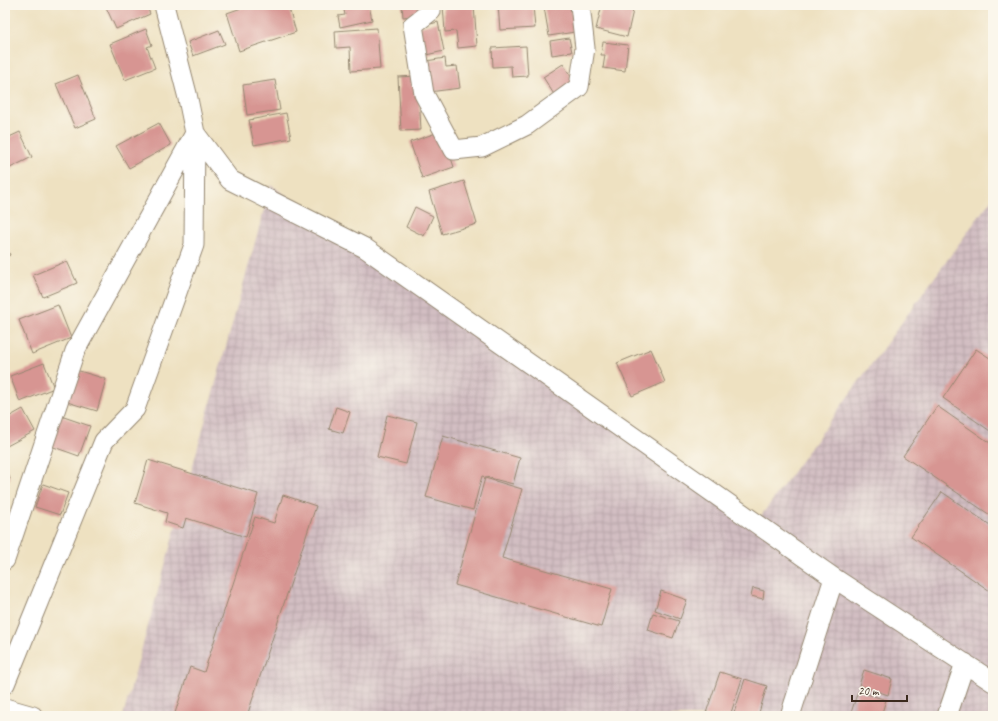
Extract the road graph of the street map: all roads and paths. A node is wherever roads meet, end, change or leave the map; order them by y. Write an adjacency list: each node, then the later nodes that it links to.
1 (164, 5): 4 (street)
2 (430, 5): 3 (street)
3 (580, 5)
4 (195, 133): 5 (street); 6 (street); 9 (street)
5 (5, 560)
6 (834, 578): 7 (street); 12 (street)
7 (965, 663): 8 (street); 13 (street)
8 (993, 682)
9 (5, 684)
10 (5, 708): 11 (street)
11 (33, 716)
12 (790, 716)
13 (947, 716)

